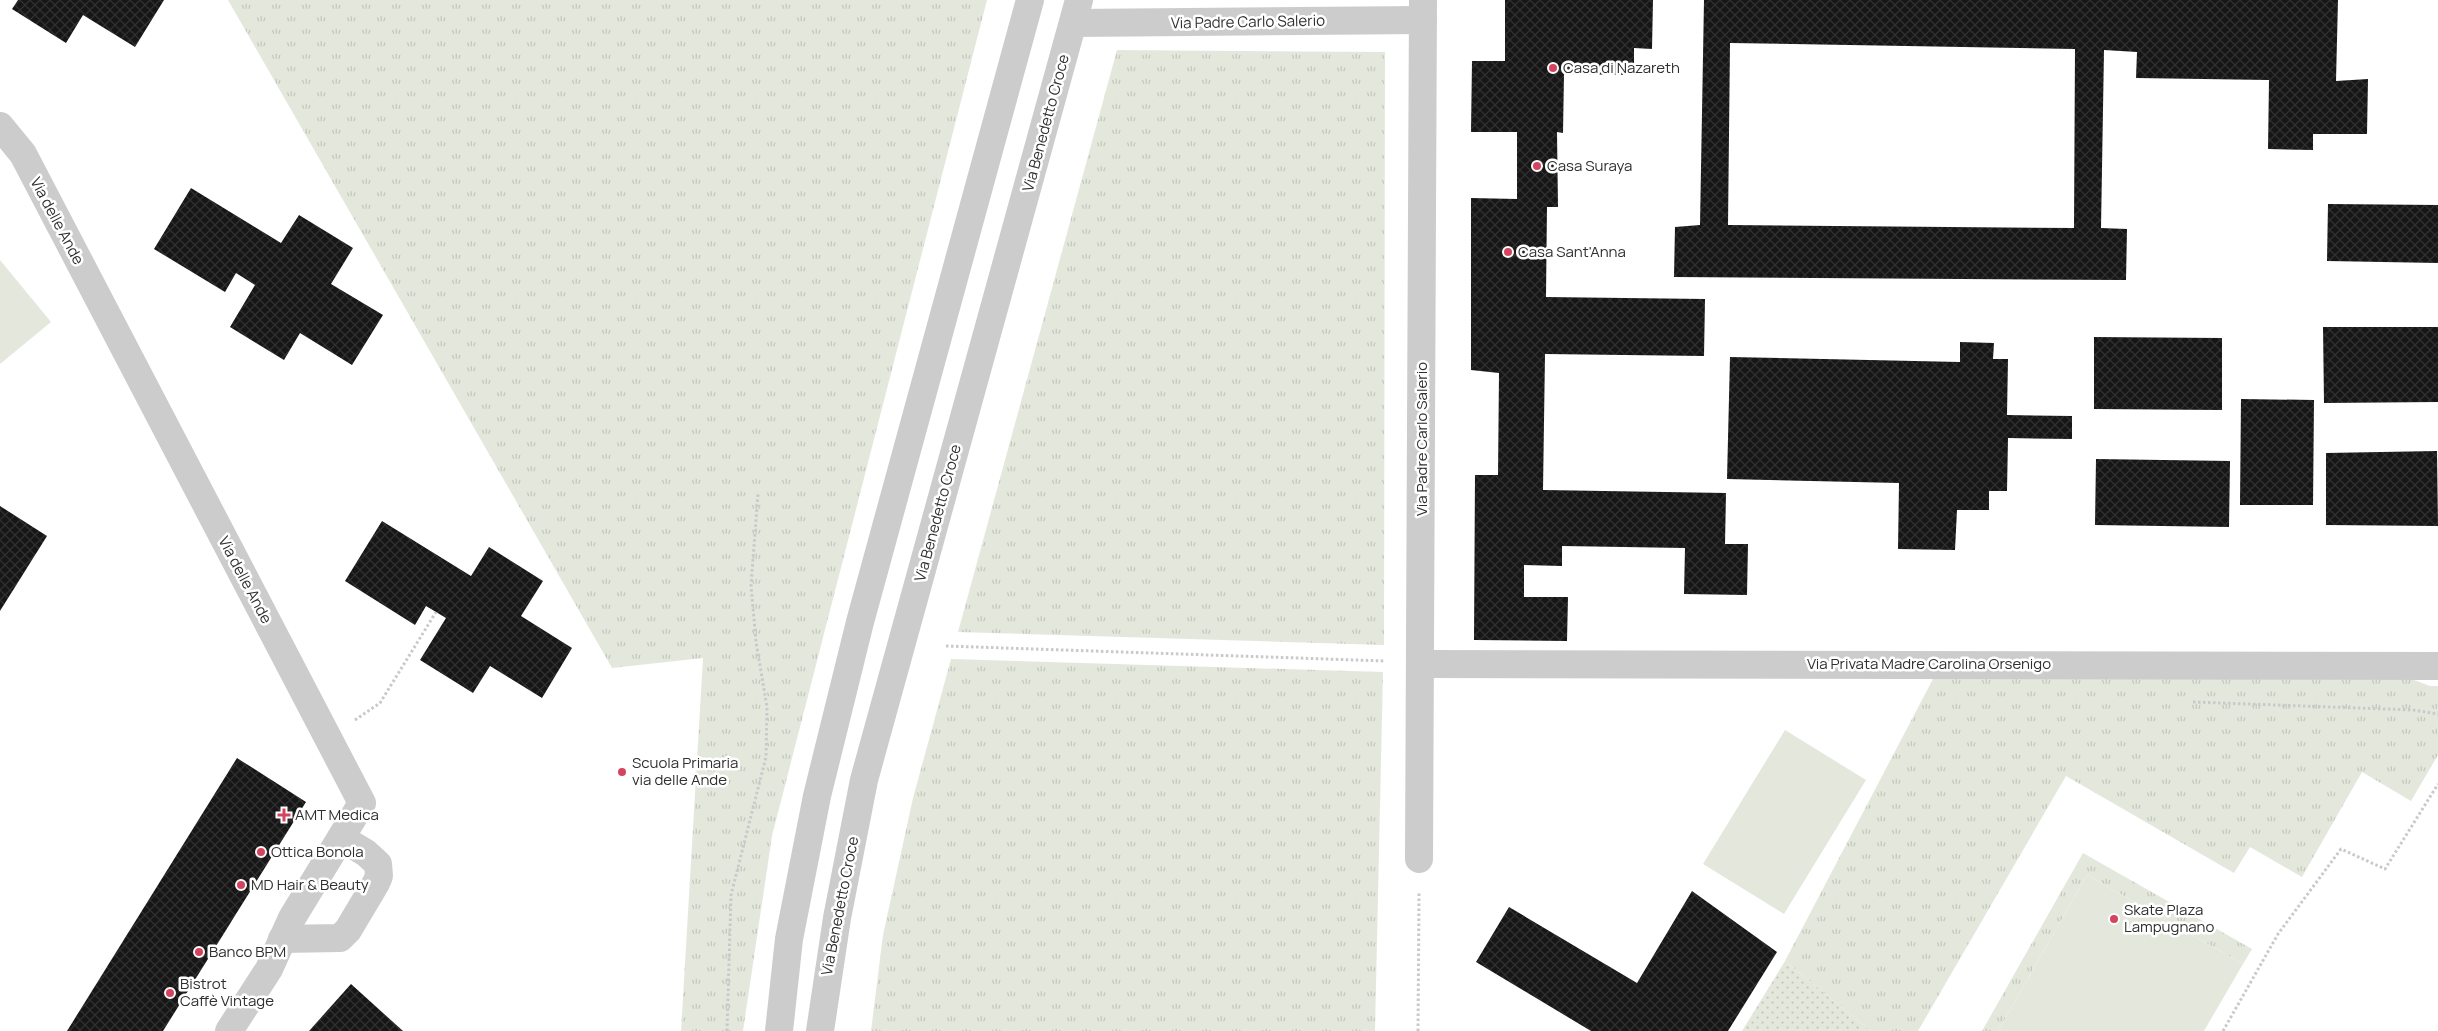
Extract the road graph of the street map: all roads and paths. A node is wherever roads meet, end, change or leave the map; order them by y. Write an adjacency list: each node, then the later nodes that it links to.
1 (1030, 0): 18 (street)
2 (1423, 10): 3 (street, Via Padre Carlo Salerio); 9 (street, Via Padre Carlo Salerio)
3 (1076, 11): 19 (street, Via Benedetto Croce)
4 (0, 126): 13 (street, Via delle Ande)
5 (758, 494): 17 (path)
6 (436, 612): 11 (path)
7 (946, 646): 8 (path)
8 (1385, 661)
9 (1421, 664): 10 (street, Via Privata Madre Carolina Orsenigo); 14 (street, Via Padre Carlo Salerio)
10 (2438, 666)
11 (354, 721)
12 (2438, 784): 21 (path)
13 (341, 838): 15 (street, Via delle Ande); 15 (street)
14 (1420, 859): 20 (path)
15 (282, 939): 16 (street, Via delle Ande)
16 (229, 1031)
17 (727, 1031)
18 (779, 1031)
19 (820, 1031)
20 (1418, 1031)
21 (2223, 1031)

